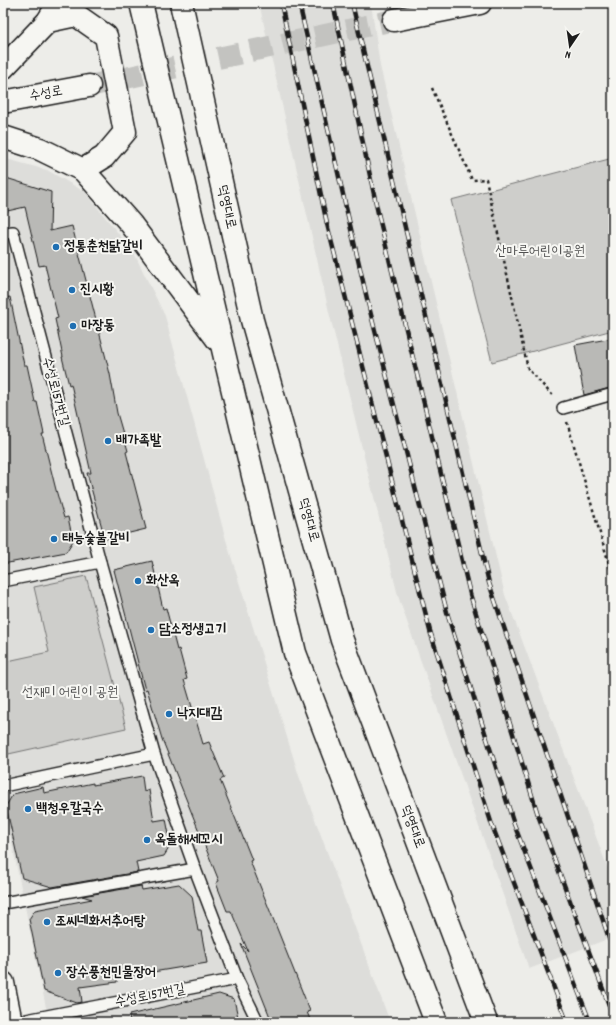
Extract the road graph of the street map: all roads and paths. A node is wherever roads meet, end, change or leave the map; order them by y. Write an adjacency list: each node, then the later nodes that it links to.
1 (59, 3): 6 (main road)
2 (141, 3): 14 (main road)
3 (181, 3): 30 (main road, 덕영대로)
4 (480, 3): 5 (main road)
5 (394, 20)
6 (48, 21): 7 (main road); 12 (main road)
7 (3, 68)
8 (88, 86): 10 (main road, 수성로)
9 (432, 88): 16 (path)
10 (3, 102)
11 (3, 136): 12 (main road)
12 (83, 170): 14 (main road)
13 (3, 233): 17 (lane, 수성로157번길)
14 (222, 346): 29 (main road)
15 (613, 394): 16 (lane)
16 (563, 408): 18 (path)
17 (100, 562): 19 (lane); 20 (lane, 수성로157번길)
18 (613, 577)
19 (3, 581)
20 (154, 754): 21 (lane); 22 (lane, 수성로157번길)
21 (3, 786)
22 (195, 869): 23 (lane); 24 (lane, 수성로157번길)
23 (3, 903)
24 (237, 979): 27 (lane, 수성로157번길); 28 (lane, 수성로157번길)
25 (3, 983): 26 (main road)
26 (11, 1022)
27 (16, 1022)
28 (258, 1022)
29 (436, 1022)
30 (486, 1022)

